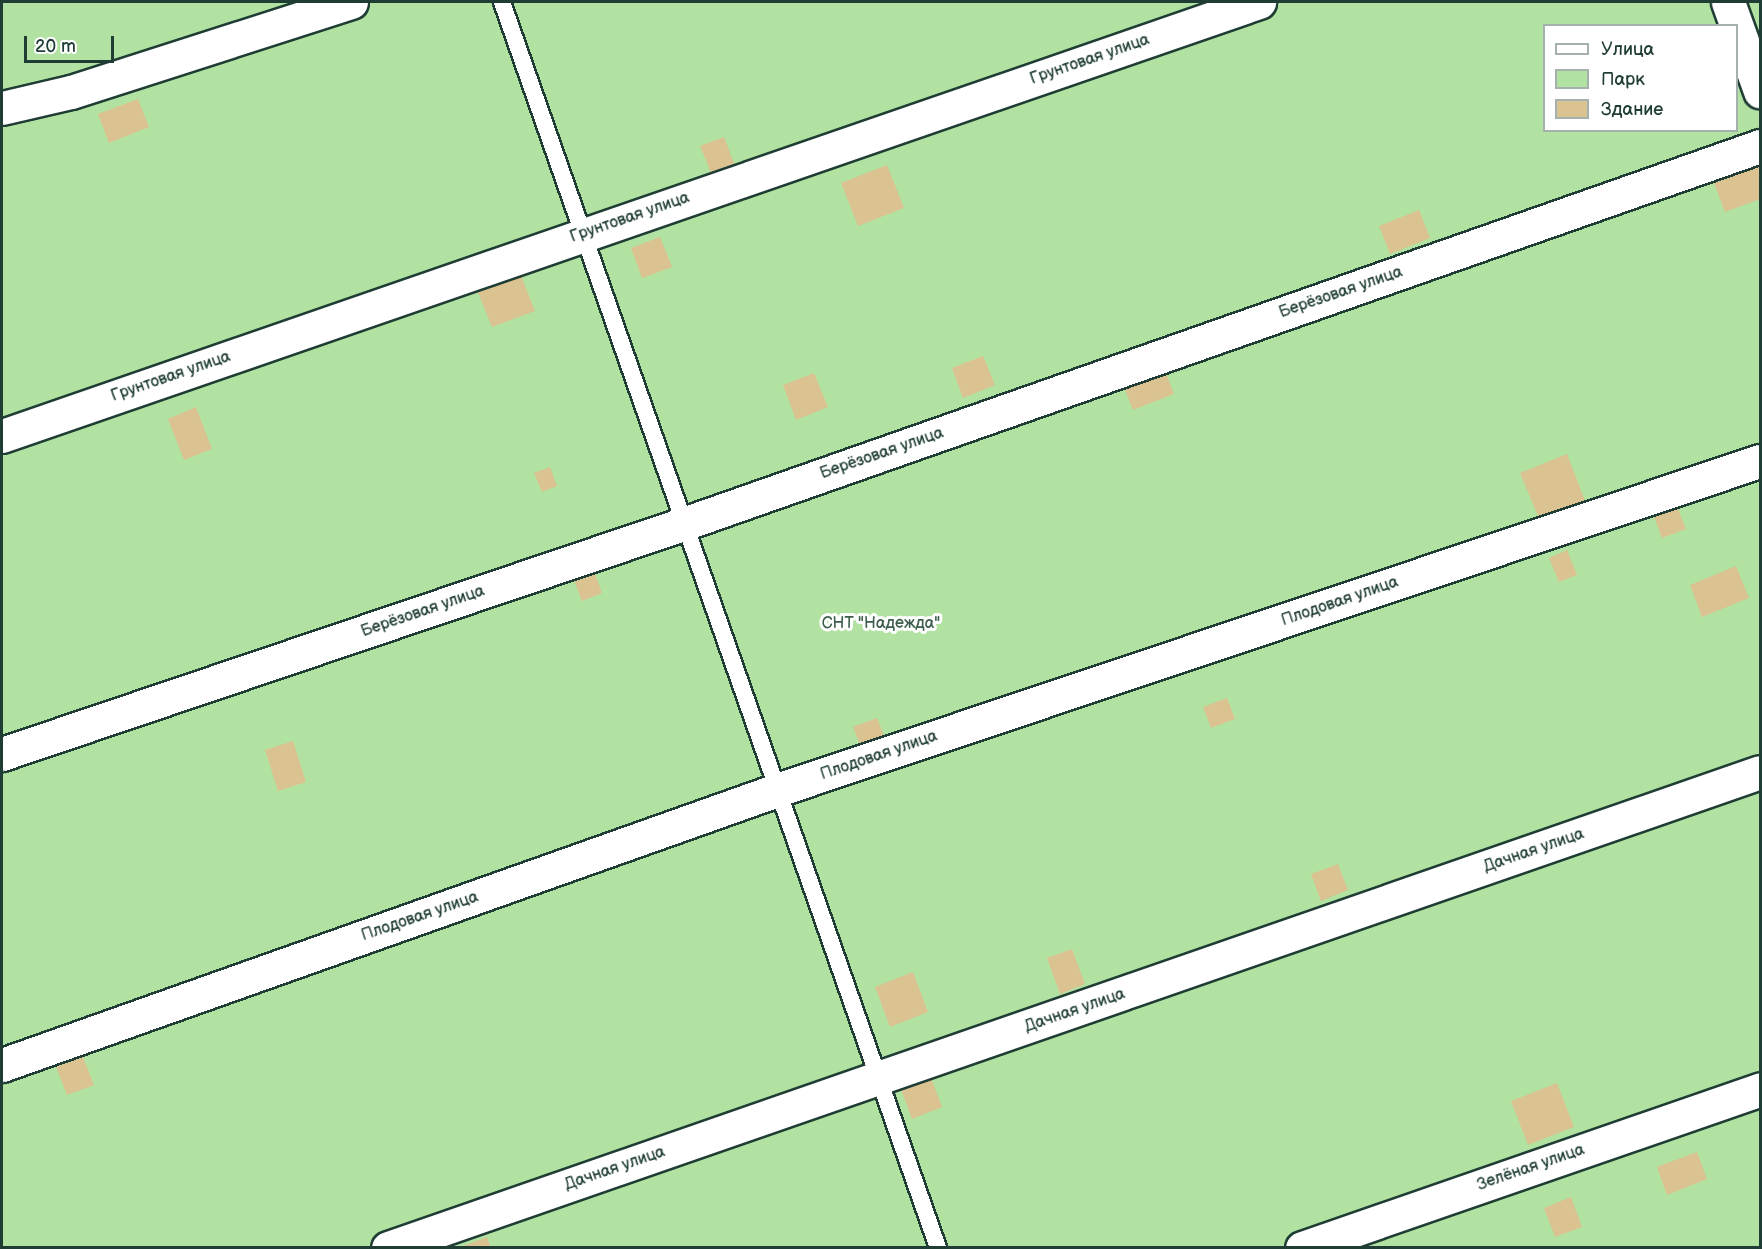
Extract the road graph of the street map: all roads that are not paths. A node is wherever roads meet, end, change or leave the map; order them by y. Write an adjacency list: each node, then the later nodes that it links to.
1 (351, 2): 8 (street)
2 (502, 2): 10 (lane)
3 (1259, 2): 10 (street, Грунтовая улица)
4 (1728, 2): 5 (street)
5 (1736, 24)
6 (1738, 29): 7 (street)
7 (1761, 91)
8 (2, 108)
9 (1761, 146): 13 (street, Берёзовая улица)
10 (584, 234): 11 (street, Грунтовая улица); 13 (lane)
11 (2, 436)
12 (1761, 461): 16 (street, Плодовая улица)
13 (686, 523): 14 (street, Берёзовая улица); 16 (lane)
14 (2, 754)
15 (1761, 772): 18 (street, Дачная улица)
16 (780, 789): 17 (street, Плодовая улица); 18 (lane)
17 (2, 1065)
18 (879, 1079): 20 (street, Дачная улица); 21 (lane)
19 (1761, 1089): 22 (street, Зелёная улица)
20 (388, 1248)
21 (938, 1248)
22 (1302, 1248)

